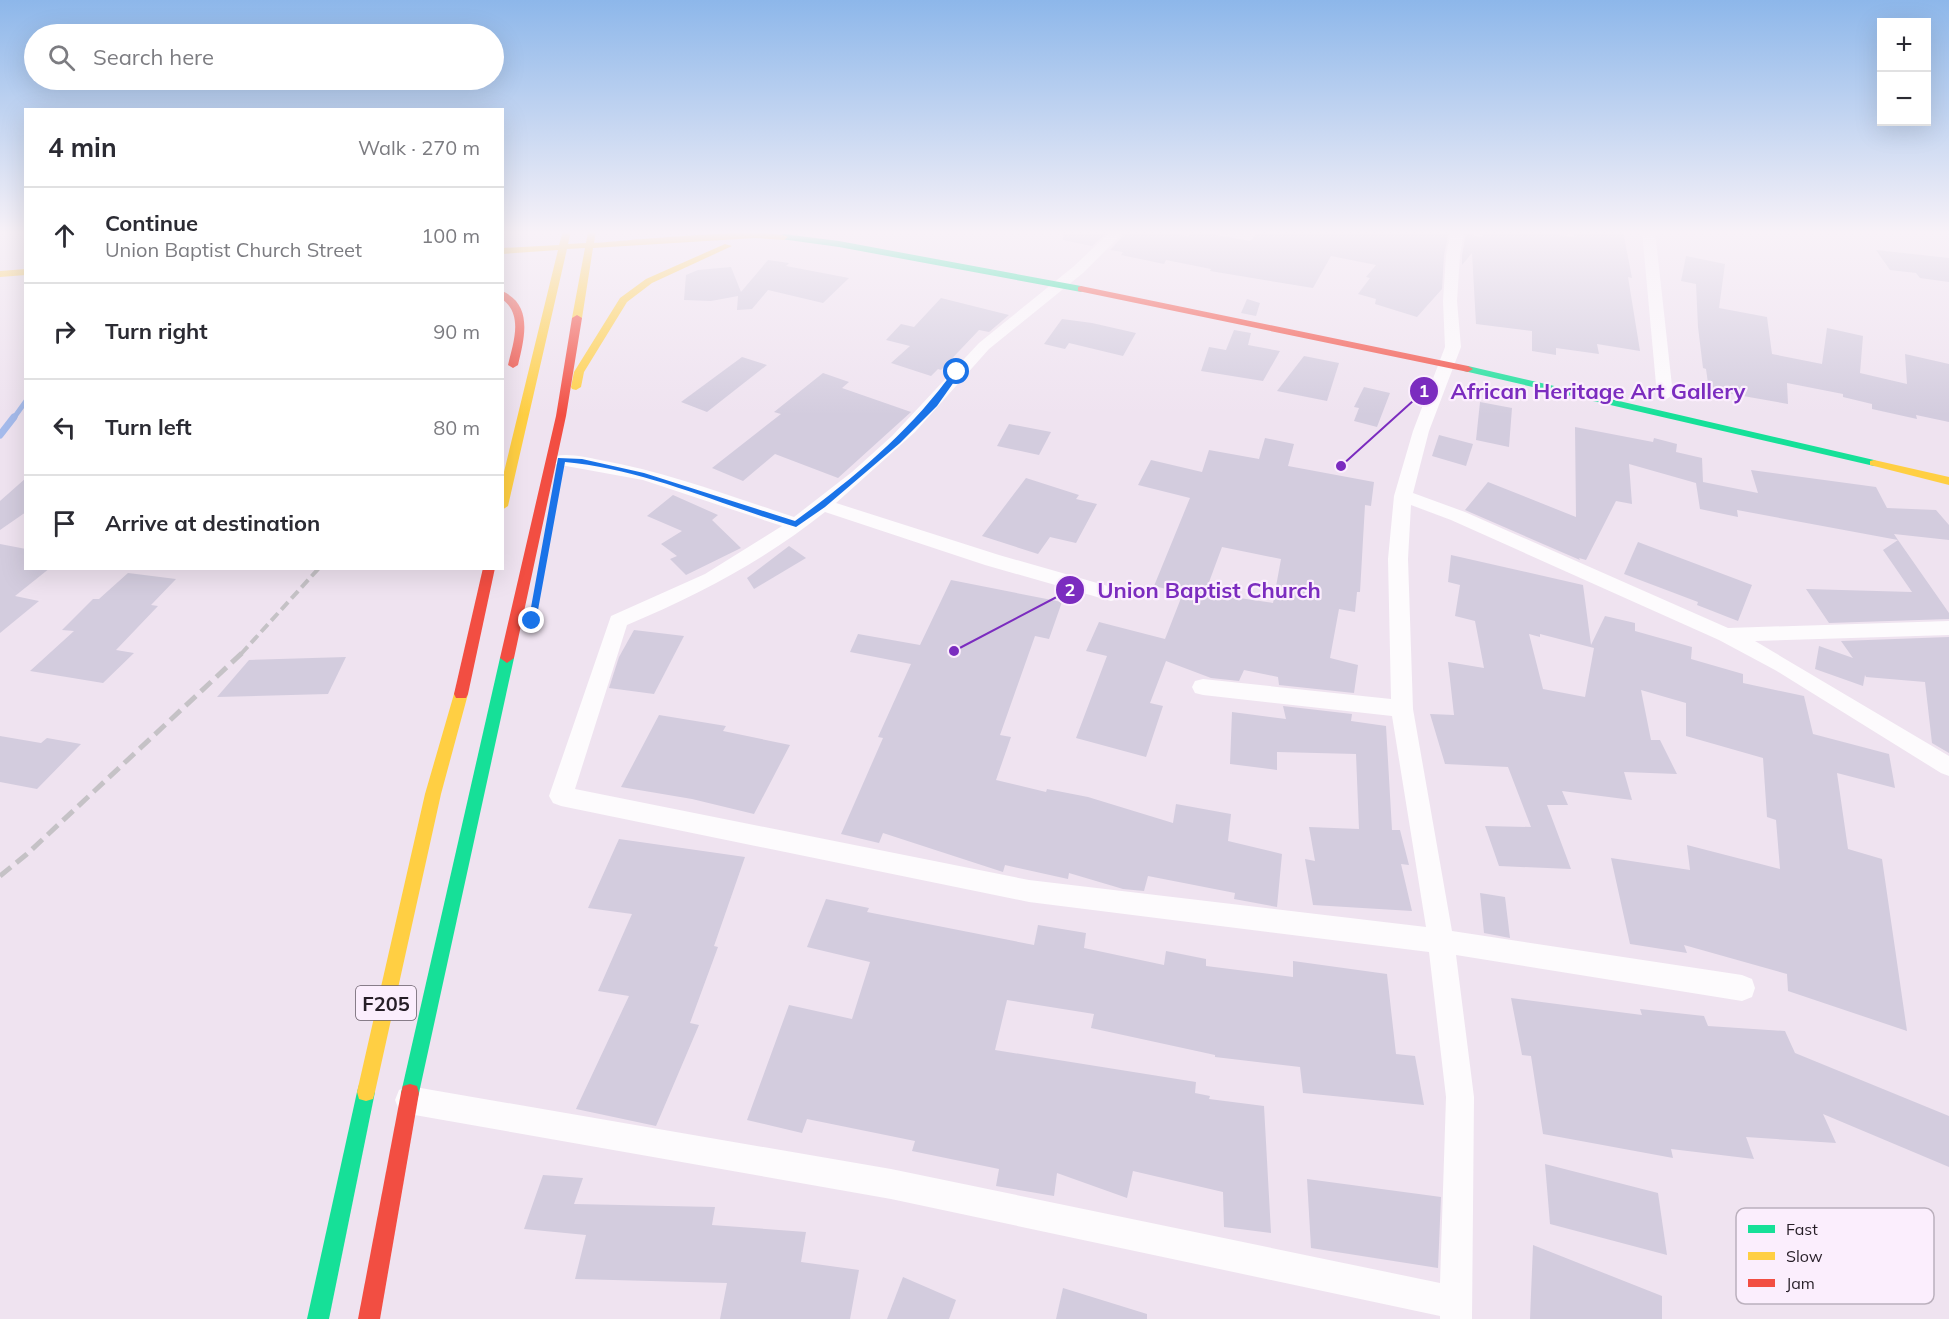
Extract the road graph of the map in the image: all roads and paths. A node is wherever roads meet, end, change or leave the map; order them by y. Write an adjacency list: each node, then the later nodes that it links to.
1 (552, 293): 15 (main road)
2 (582, 293): 25 (main road)
3 (634, 293): 12 (main road)
4 (1050, 293): 16 (street)
5 (1139, 293): 9 (main road)
6 (1451, 293): 9 (street)
7 (1654, 293): 11 (street)
8 (504, 295): 10 (main road)
9 (1452, 351): 13 (main road); 14 (street)
10 (509, 384)
11 (1665, 395)
12 (561, 460): 17 (street); 19 (main road)
13 (1949, 481)
14 (1403, 495): 24 (street); 28 (street)
15 (504, 498)
16 (822, 505): 17 (street); 21 (street)
17 (796, 524): 30 (street)
18 (489, 570): 27 (main road, F205)
19 (540, 575)
20 (470, 588): 27 (main road)
21 (1111, 594)
22 (1949, 628): 24 (street)
23 (527, 631): 25 (main road)
24 (1726, 635): 29 (street)
25 (503, 681): 32 (main road)
26 (1203, 687): 28 (street)
27 (462, 689): 34 (main road, F205)
28 (1402, 709): 30 (street)
29 (1949, 767)
30 (1441, 941): 31 (street); 33 (street)
31 (1742, 988)
32 (409, 1100): 33 (street); 35 (main road)
33 (1456, 1311)
34 (318, 1319)
35 (369, 1319)

